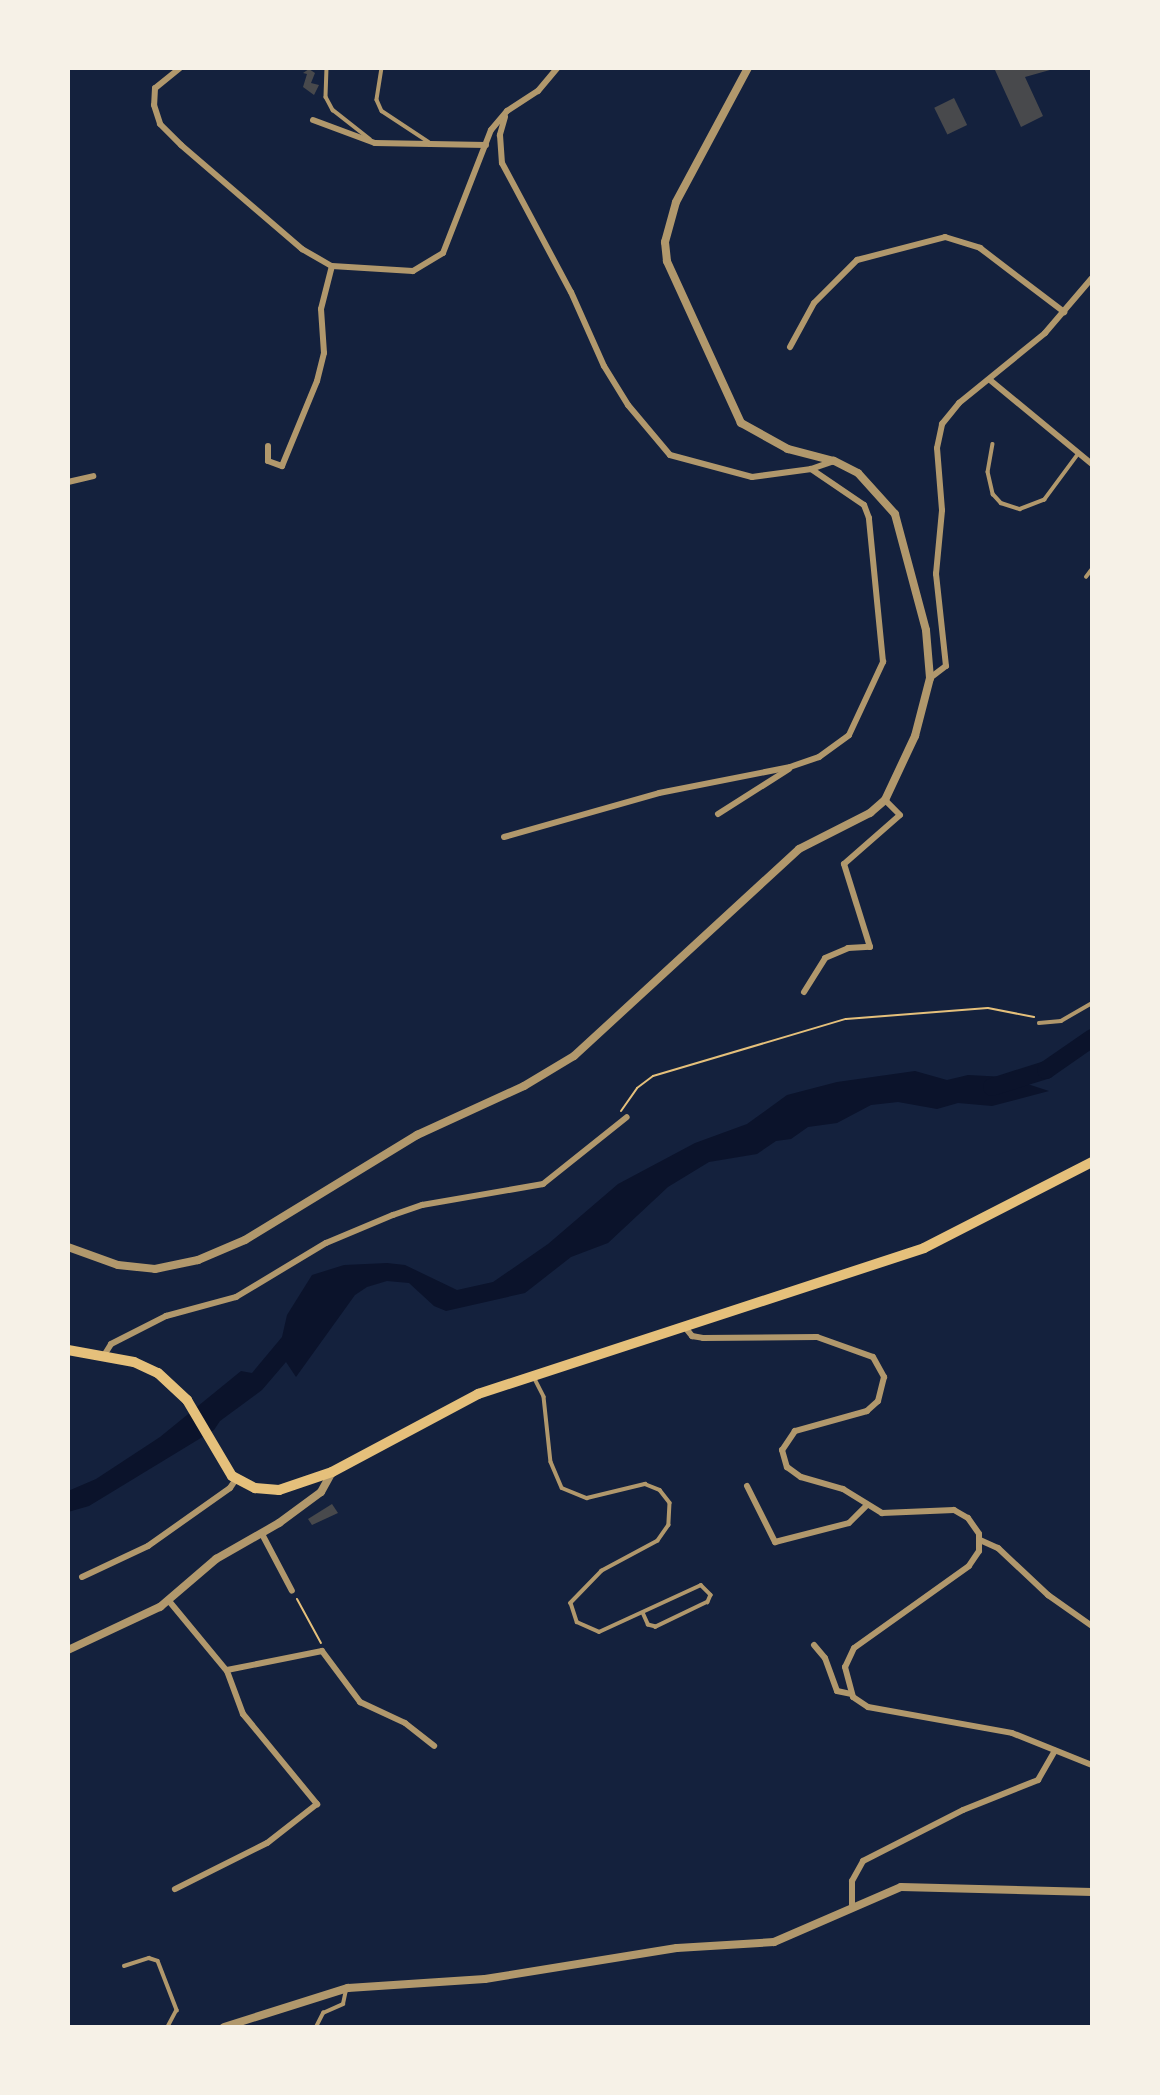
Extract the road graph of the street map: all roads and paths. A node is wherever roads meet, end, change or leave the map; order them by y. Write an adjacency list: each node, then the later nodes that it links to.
1 (180, 68): 11 (street)
2 (327, 68): 9 (lane)
3 (382, 68): 8 (lane)
4 (557, 68): 6 (street)
5 (748, 68): 19 (street)
6 (507, 111): 10 (street); 21 (street)
7 (313, 120): 9 (street)
8 (429, 142): 9 (street); 10 (street)
9 (375, 143)
10 (486, 145): 11 (street)
11 (331, 266): 17 (street)
12 (1092, 278): 13 (street)
13 (1064, 312): 14 (street); 15 (street)
14 (790, 347)
15 (990, 380): 18 (street); 26 (street)
16 (992, 444): 18 (lane)
17 (268, 446)
18 (1078, 454): 20 (street)
19 (834, 461): 21 (street); 26 (street)
20 (1092, 464)
21 (811, 470): 27 (street)
22 (93, 476): 23 (street)
23 (68, 482)
24 (1092, 569): 25 (lane)
25 (1086, 577)
26 (930, 678): 28 (street)
27 (790, 768): 29 (street); 30 (street)
28 (885, 800): 31 (street); 37 (street)
29 (718, 814)
30 (504, 837)
31 (804, 992)
32 (1092, 1003): 33 (lane)
33 (1039, 1023): 35 (path)
34 (627, 1117): 35 (street)
35 (610, 1132): 40 (street)
36 (1092, 1162): 38 (main road)
37 (68, 1247)
38 (684, 1324): 41 (main road); 45 (street)
39 (68, 1350): 40 (main road)
40 (103, 1357): 43 (main road)
41 (533, 1376): 42 (main road); 51 (lane)
42 (332, 1472): 43 (main road); 46 (street)
43 (236, 1479): 48 (street)
44 (747, 1486): 45 (street)
45 (867, 1505): 47 (street)
46 (262, 1534): 49 (street); 50 (street)
47 (980, 1540): 52 (street); 57 (street)
48 (82, 1577)
49 (292, 1591): 54 (path)
50 (169, 1601): 55 (street); 56 (street)
51 (643, 1614): 51 (lane)
52 (1092, 1626)
53 (814, 1645): 57 (street)
54 (324, 1647)
55 (68, 1650)
56 (227, 1670): 58 (street); 61 (street)
57 (851, 1694): 59 (street)
58 (435, 1746)
59 (1055, 1750): 60 (street); 63 (street)
60 (1092, 1765)
61 (175, 1889)
62 (1092, 1892): 63 (street)
63 (852, 1907): 65 (street)
64 (124, 1965): 66 (lane)
65 (346, 1988): 67 (street); 68 (lane)
66 (168, 2027)
67 (224, 2027)
68 (316, 2027)

